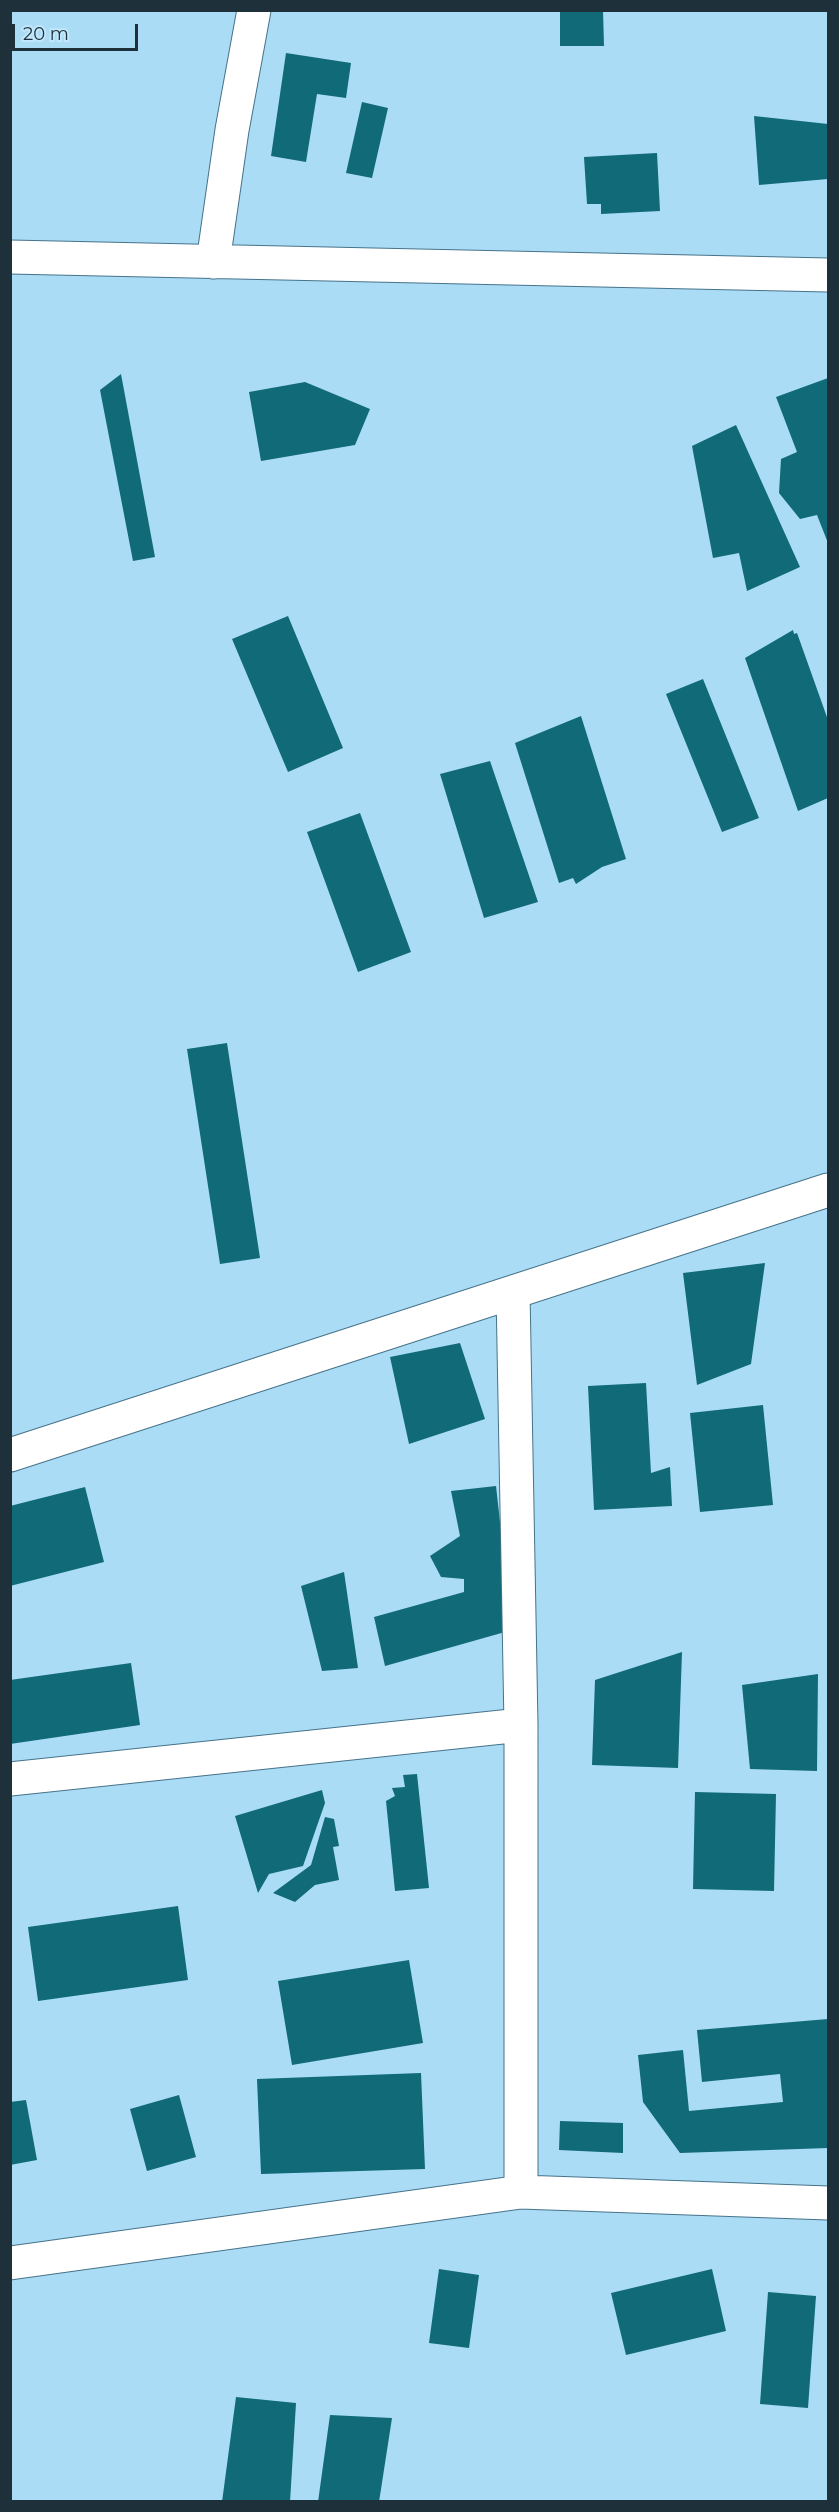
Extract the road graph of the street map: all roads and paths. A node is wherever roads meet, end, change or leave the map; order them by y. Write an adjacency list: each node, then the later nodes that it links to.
1 (254, 10): 3 (street)
2 (10, 257): 3 (street)
3 (213, 262): 4 (street)
4 (828, 275)
5 (828, 1190): 6 (street)
6 (513, 1292): 7 (street); 8 (street)
7 (10, 1455)
8 (521, 1725): 9 (street); 10 (street)
9 (10, 1779)
10 (521, 2192): 11 (street); 12 (street)
11 (828, 2203)
12 (10, 2263)

